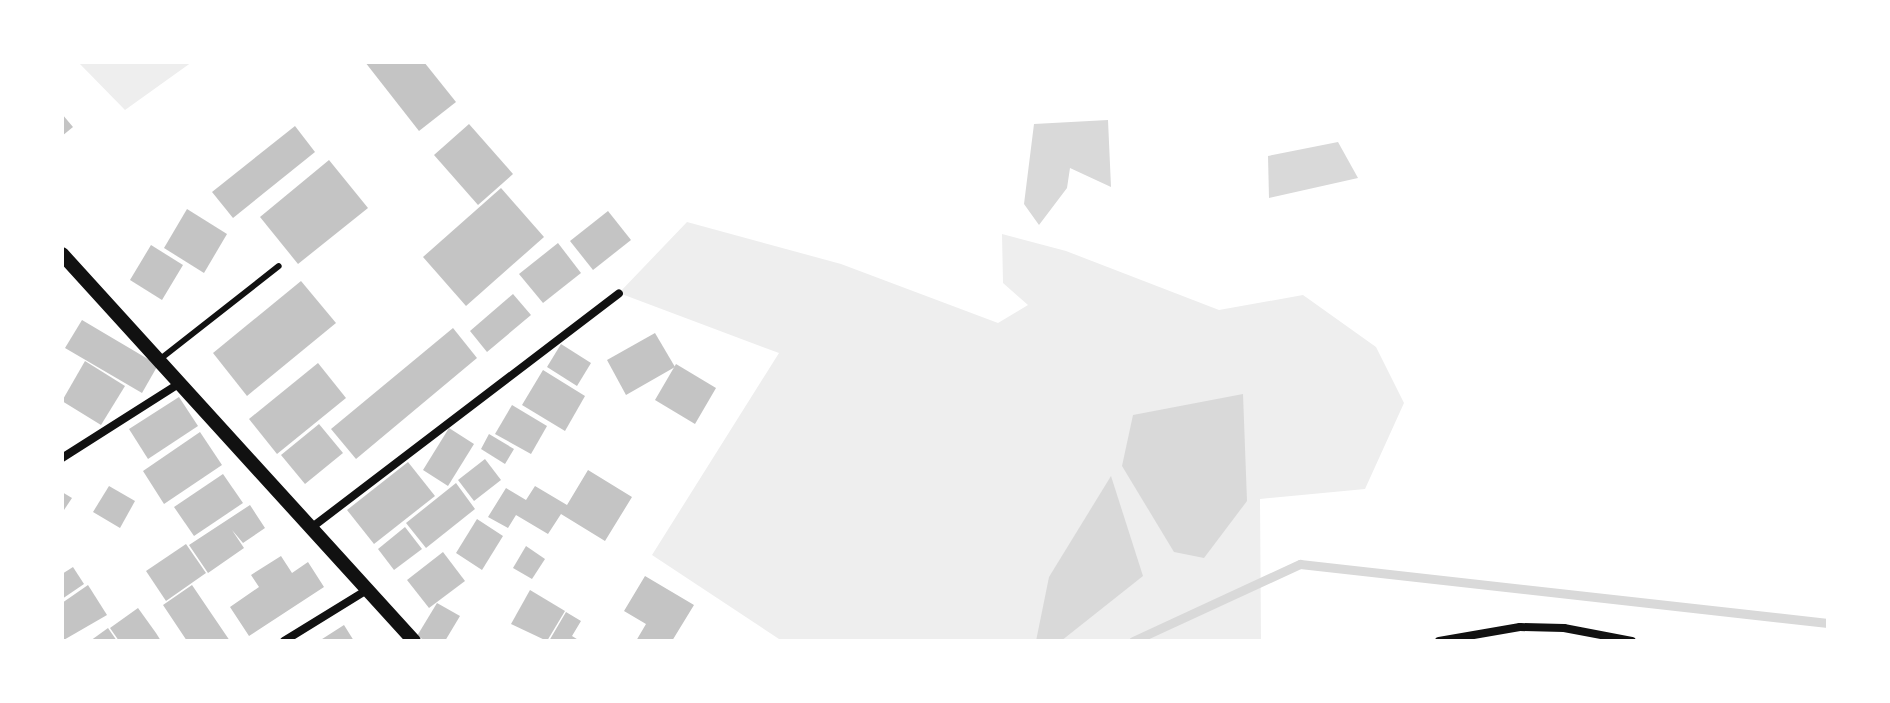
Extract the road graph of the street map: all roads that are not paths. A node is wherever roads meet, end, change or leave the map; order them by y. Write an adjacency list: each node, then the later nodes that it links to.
1 (62, 254): 4 (street)
2 (279, 266): 4 (lane)
3 (619, 293): 7 (street)
4 (159, 360): 5 (street)
5 (180, 383): 6 (street); 7 (street)
6 (62, 458)
7 (311, 528): 8 (street)
8 (367, 590): 9 (street); 10 (street)
9 (284, 641)
10 (414, 641)
11 (1441, 641): 12 (street)
12 (1632, 641)

